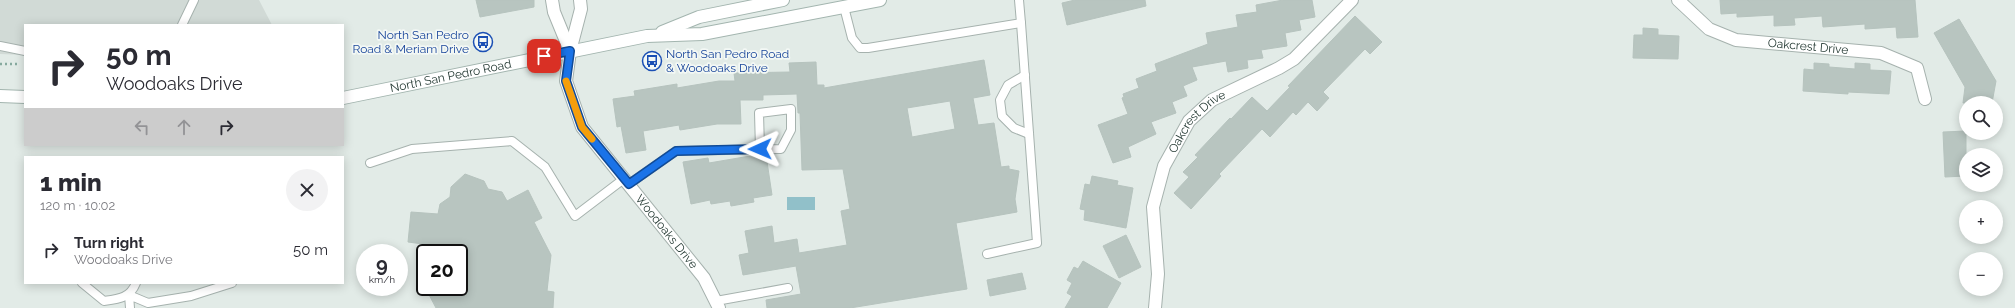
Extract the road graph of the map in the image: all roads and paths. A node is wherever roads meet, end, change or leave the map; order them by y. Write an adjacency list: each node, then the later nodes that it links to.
1 (194, 0): 11 (lane)
2 (552, 0): 15 (street)
3 (580, 0): 15 (street, Woodoaks Drive)
4 (783, 0): 12 (street, North San Pedro Road)
5 (880, 0): 9 (street, North San Pedro Road)
6 (1019, 0): 10 (lane)
7 (1352, 0): 35 (street, Oakcrest Drive)
8 (1678, 0): 22 (street, Oakcrest Drive)
9 (844, 7): 10 (lane); 12 (street, North San Pedro Road)
10 (1021, 22): 18 (lane)
11 (182, 24)
12 (653, 36): 15 (street, North San Pedro Road)
13 (0, 46): 14 (lane)
14 (24, 51)
15 (570, 51): 21 (street, North San Pedro Road); 26 (street, Woodoaks Drive)
16 (0, 64): 17 (path)
17 (24, 64)
18 (1025, 75): 23 (lane); 23 (lane)
19 (0, 96): 20 (street)
20 (24, 97)
21 (344, 98)
22 (1925, 99)
23 (1029, 134): 27 (lane)
24 (760, 149): 24 (lane); 26 (lane)
25 (370, 163): 26 (lane)
26 (627, 181): 33 (street, Woodoaks Drive)
27 (988, 254)
28 (83, 284): 32 (lane)
29 (135, 284): 32 (lane)
30 (229, 284): 32 (lane)
31 (788, 288): 33 (lane)
32 (129, 295): 34 (lane)
33 (717, 305)
34 (130, 308)
35 (1155, 308)

